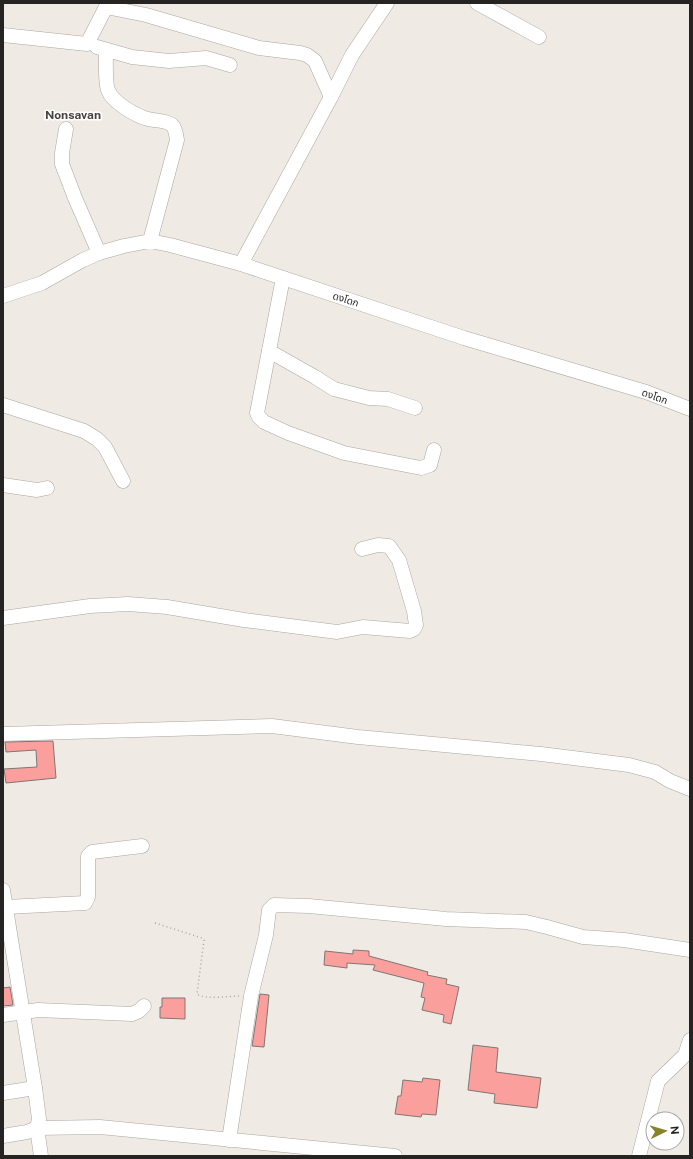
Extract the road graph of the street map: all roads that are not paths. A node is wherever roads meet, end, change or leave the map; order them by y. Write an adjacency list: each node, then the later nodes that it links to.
1 (387, 3): 9 (street)
2 (477, 3): 5 (street)
3 (107, 5): 6 (street); 9 (street)
4 (3, 35): 6 (street)
5 (539, 37)
6 (87, 44): 7 (street)
7 (106, 50): 8 (street); 11 (street)
8 (230, 65)
9 (331, 97): 13 (street)
10 (66, 129): 12 (street)
11 (150, 241): 12 (street, ดงโดก); 13 (street, ดงโดก)
12 (100, 253): 15 (street, ดงโดก)
13 (241, 264): 14 (street, ดงโดก)
14 (283, 278): 16 (street); 19 (street, ดงโดก)
15 (3, 296)
16 (269, 351): 18 (street); 20 (street)
17 (3, 405): 21 (street)
18 (415, 408)
19 (690, 409)
20 (434, 450)
21 (124, 481)
22 (3, 485): 23 (street)
23 (48, 488)
24 (362, 549): 25 (street)
25 (3, 618)
26 (3, 734): 27 (street)
27 (690, 789)
28 (142, 846): 30 (street)
29 (3, 890): 30 (street)
30 (6, 907): 33 (street)
31 (690, 950): 40 (street)
32 (144, 1006): 33 (street)
33 (23, 1012): 34 (street); 36 (street)
34 (3, 1014)
35 (690, 1040): 43 (street)
36 (35, 1088): 37 (street); 38 (street)
37 (3, 1093)
38 (37, 1128): 39 (street); 40 (street); 41 (street)
39 (3, 1136)
40 (229, 1140): 42 (street)
41 (41, 1156)
42 (395, 1156)
43 (639, 1156)

